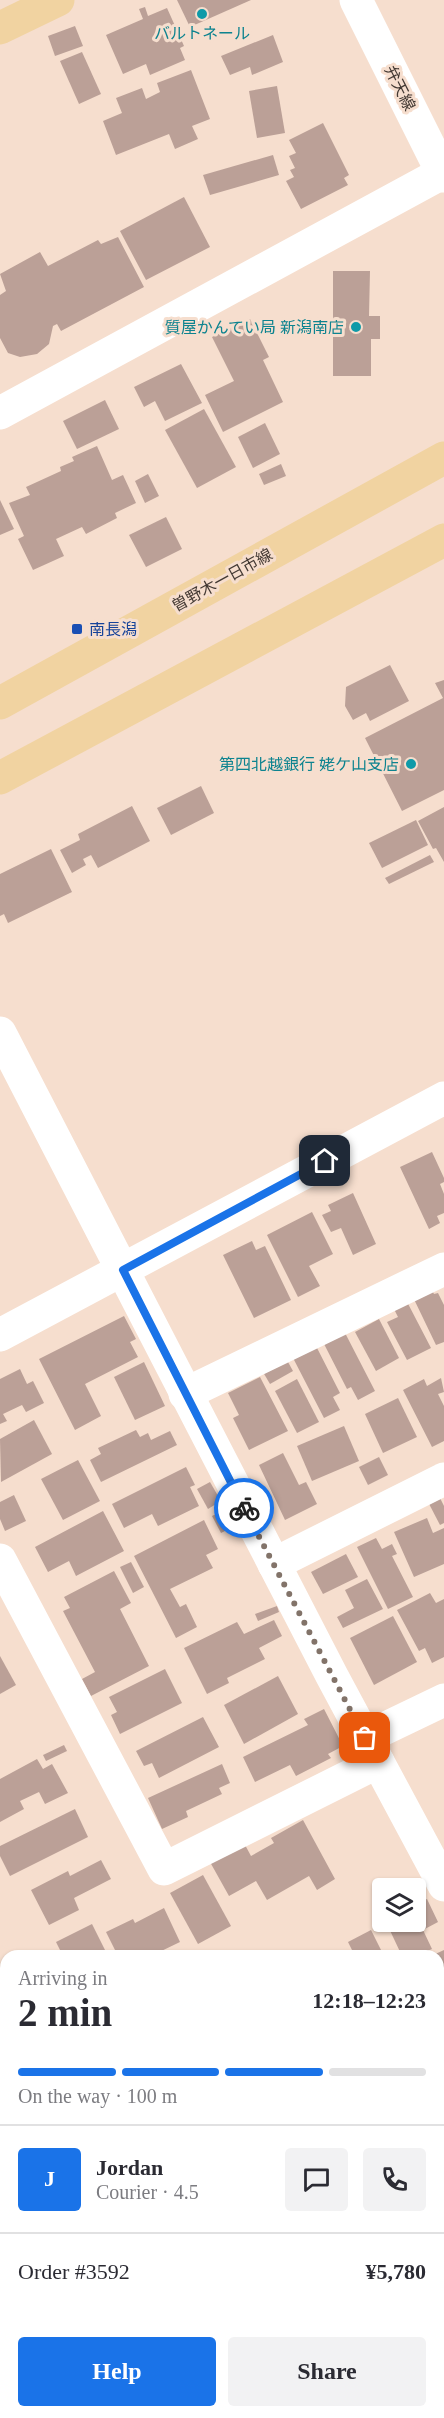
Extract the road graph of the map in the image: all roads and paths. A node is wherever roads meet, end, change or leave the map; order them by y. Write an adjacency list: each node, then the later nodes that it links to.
1 (58, 0): 3 (main road)
2 (356, 0): 4 (street, 弁天線)
3 (0, 28)
4 (444, 174): 5 (street)
5 (0, 413)
6 (444, 458): 8 (main road, 曽野木一日市線)
7 (444, 540): 9 (main road)
8 (0, 703)
9 (0, 778)
10 (0, 1033): 13 (street)
11 (444, 1098): 13 (street)
12 (444, 1269): 15 (street)
13 (123, 1270): 14 (street); 15 (street)
14 (0, 1335)
15 (185, 1394): 18 (street)
16 (444, 1479): 18 (street)
17 (0, 1560): 20 (street)
18 (274, 1564): 20 (street)
19 (444, 1700): 20 (street)
20 (372, 1750): 21 (street)
21 (444, 1885)

